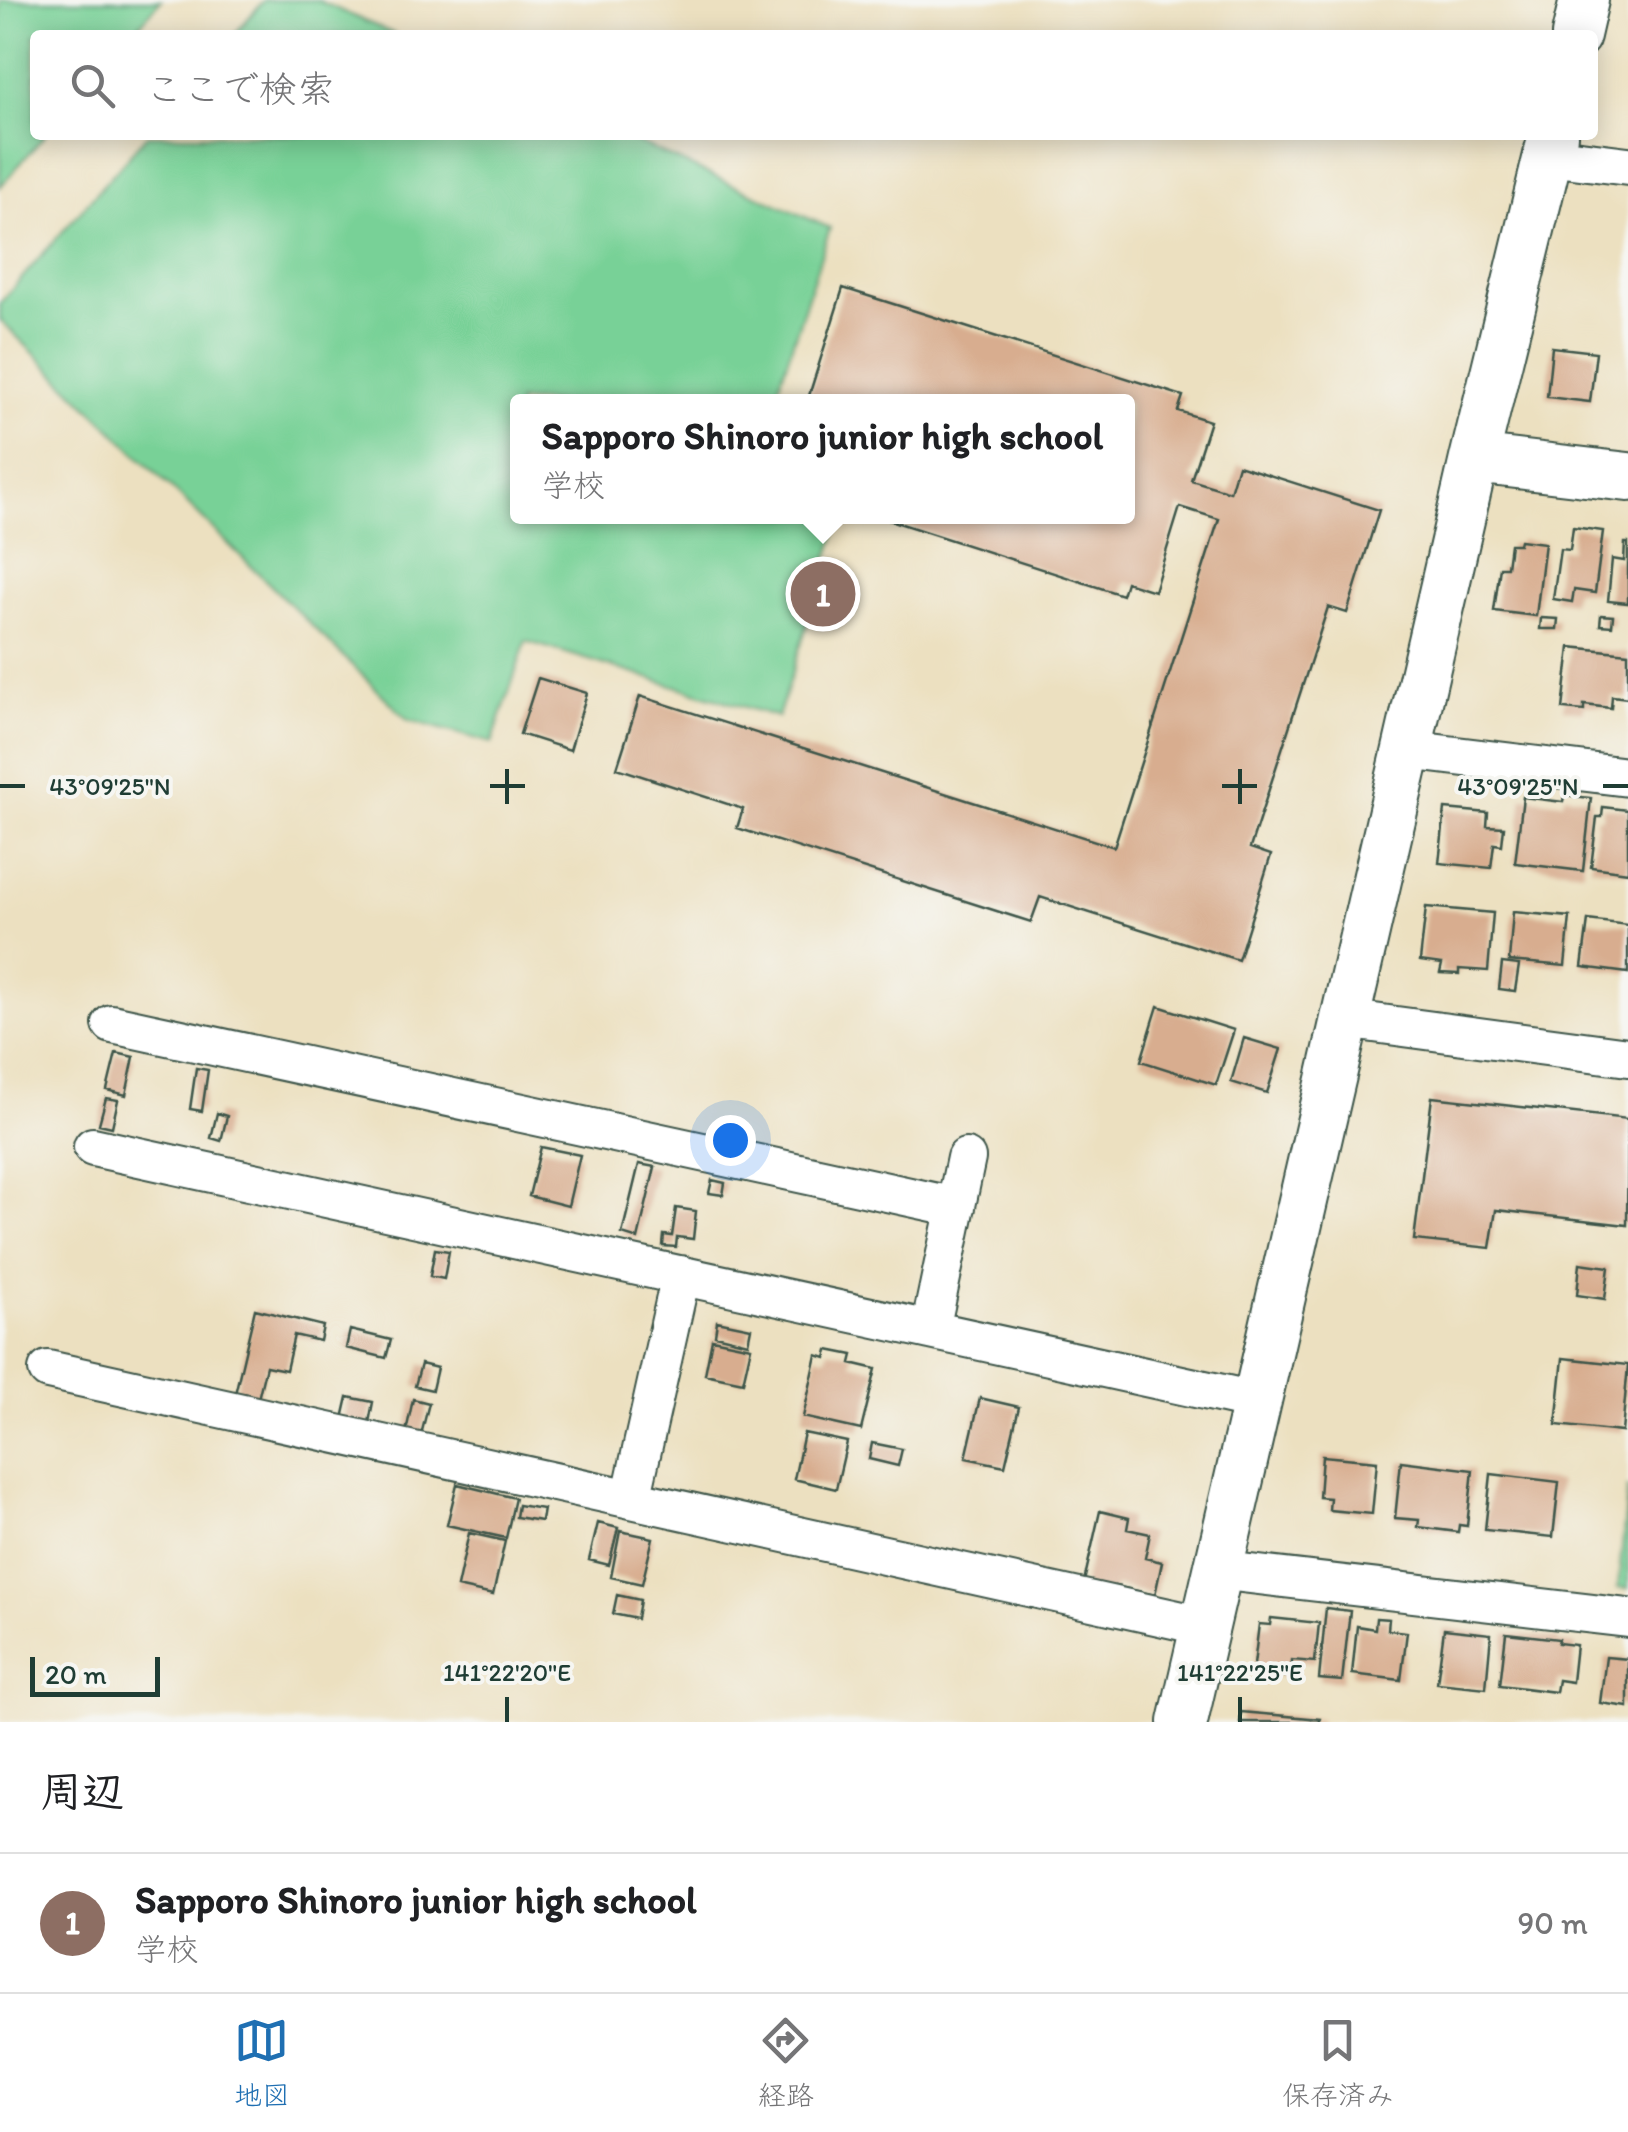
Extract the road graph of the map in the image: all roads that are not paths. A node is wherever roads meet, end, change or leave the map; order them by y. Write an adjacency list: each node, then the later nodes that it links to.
1 (1584, 0): 2 (street)
2 (1577, 30)
3 (1550, 146): 4 (street); 5 (street)
4 (1628, 166)
5 (1474, 459): 6 (street); 7 (street)
6 (1628, 477)
7 (1407, 750): 8 (street); 9 (street)
8 (1628, 778)
9 (1344, 1019): 11 (street); 18 (street)
10 (112, 1024): 14 (street)
11 (1628, 1057)
12 (94, 1146): 15 (street)
13 (966, 1158): 14 (street)
14 (956, 1207): 16 (street)
15 (681, 1275): 16 (street); 19 (street)
16 (930, 1330): 18 (street)
17 (48, 1370): 19 (street)
18 (1255, 1401): 20 (street)
19 (632, 1499): 22 (street)
20 (1216, 1570): 21 (street); 22 (street)
21 (1628, 1618)
22 (1205, 1626): 23 (street)
23 (1183, 1722)

